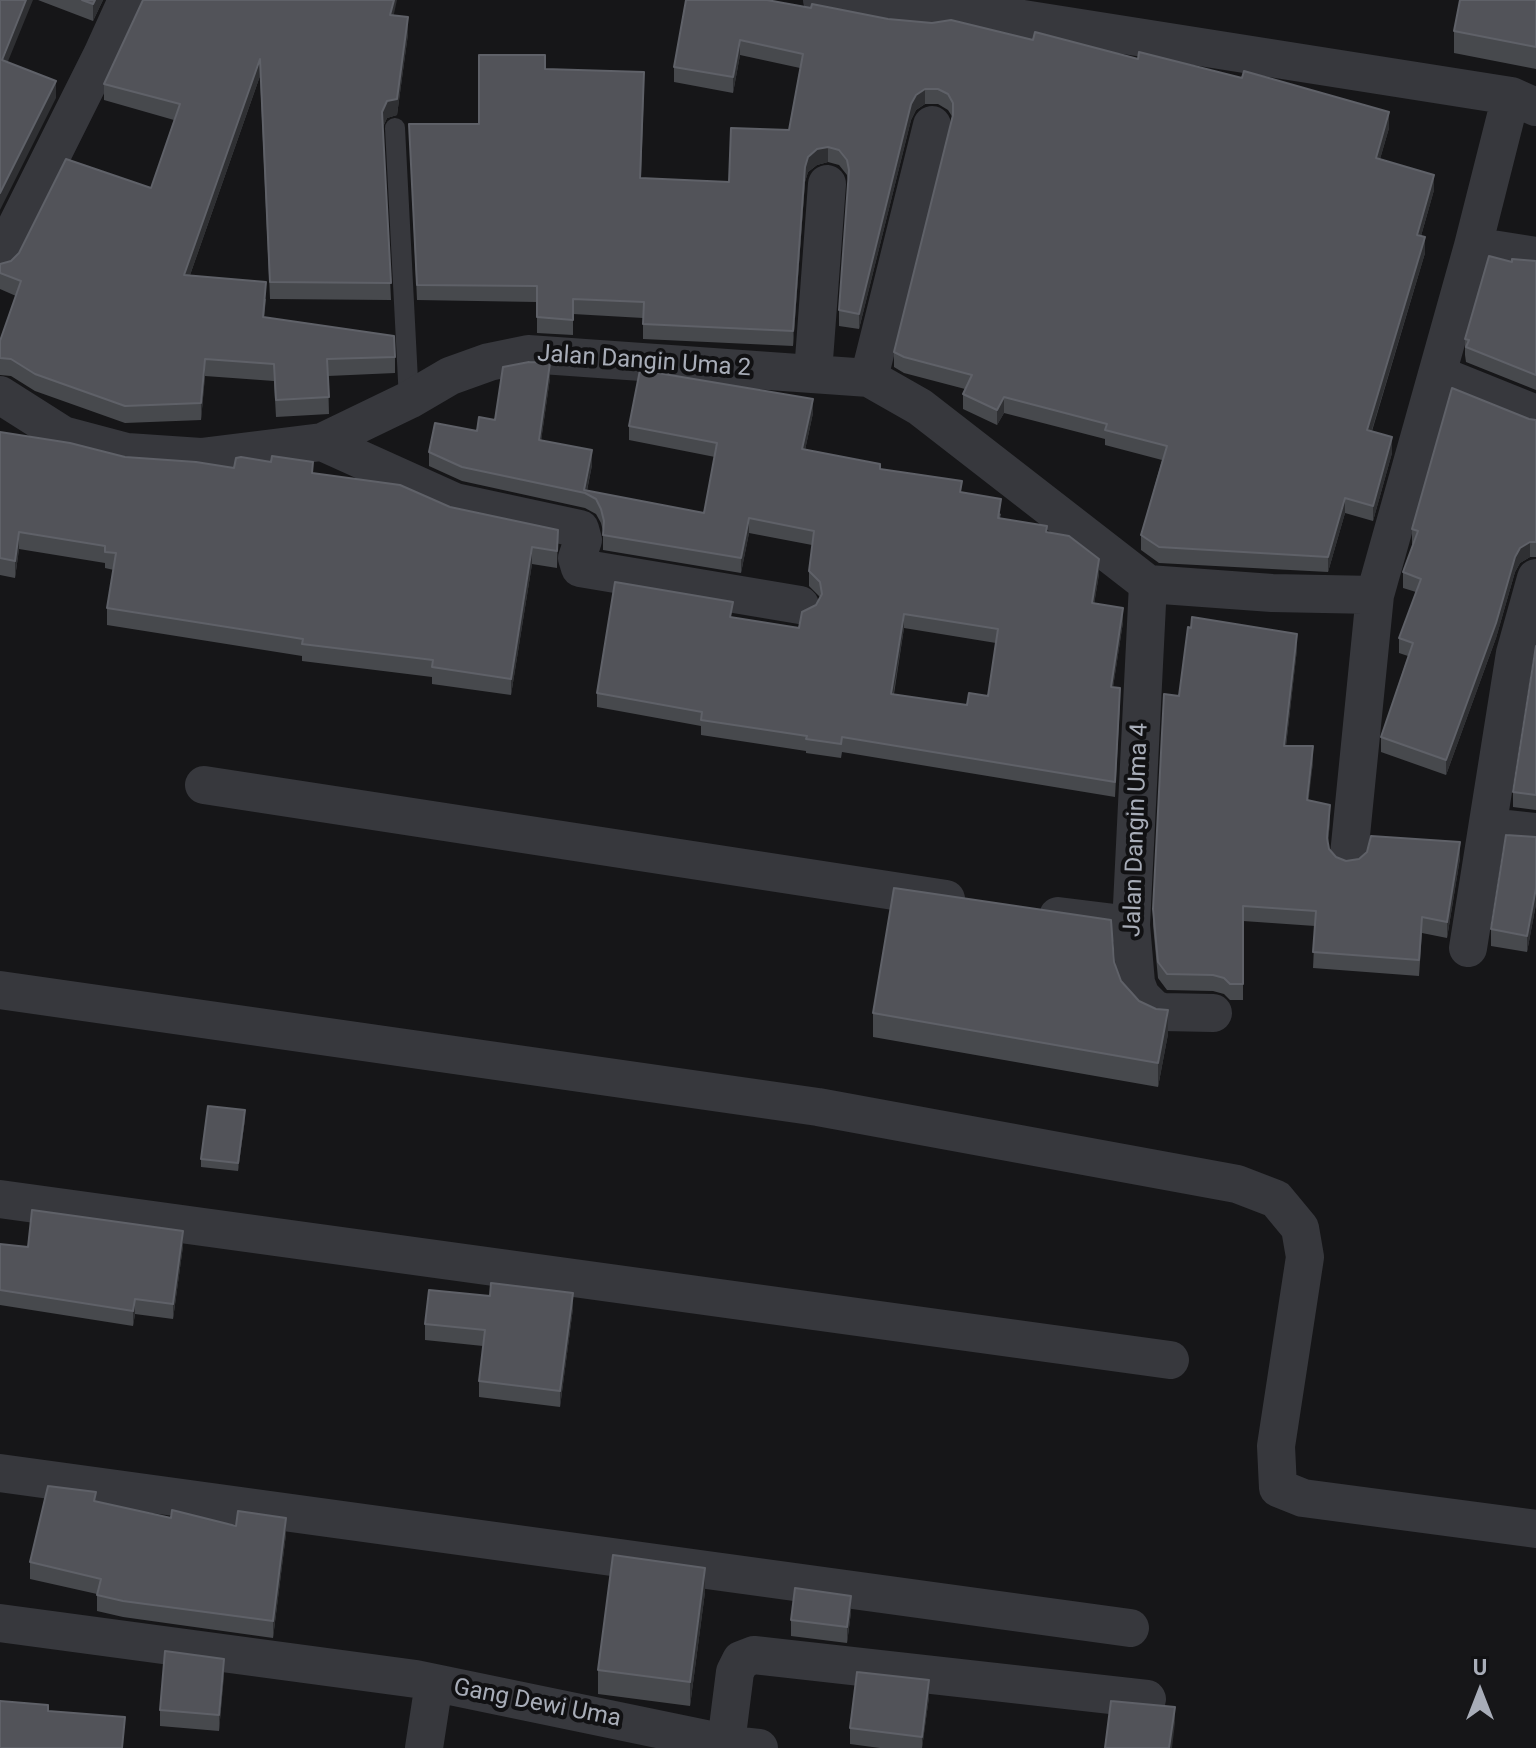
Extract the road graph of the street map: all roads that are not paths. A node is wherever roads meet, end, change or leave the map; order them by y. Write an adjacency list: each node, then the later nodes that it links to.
1 (127, 0): 9 (street)
2 (822, 0): 3 (street)
3 (1523, 102): 7 (street)
4 (932, 125): 12 (street)
5 (395, 128): 14 (lane)
6 (827, 184): 10 (street)
7 (1473, 246): 8 (street); 11 (street)
8 (1536, 256)
9 (0, 259)
10 (813, 373): 12 (street, Jalan Dangin Uma 2); 14 (street, Jalan Dangin Uma 2)
11 (1437, 374): 15 (street); 19 (street)
12 (869, 378): 18 (street, Jalan Dangin Uma 2)
13 (2, 400): 16 (street, Jalan Dangin Uma 2)
14 (409, 400): 16 (street, Jalan Dangin Uma 2)
15 (1536, 414)
16 (322, 442): 20 (street)
17 (1536, 580): 22 (street)
18 (1148, 584): 19 (street); 27 (street, Jalan Dangin Uma 4)
19 (1375, 595): 24 (street)
20 (800, 605)
21 (204, 785): 25 (street)
22 (1488, 827): 23 (street); 28 (street)
23 (1536, 832)
24 (1349, 855)
25 (973, 903)
26 (1020, 910): 27 (street)
27 (1131, 925): 30 (street, Jalan Dangin Uma 4)
28 (1468, 948)
29 (0, 990): 34 (street)
30 (1213, 1013)
31 (0, 1199): 32 (street)
32 (1170, 1360)
33 (0, 1473): 36 (street)
34 (1536, 1529)
35 (0, 1623): 37 (street, Gang Dewi Uma)
36 (1130, 1628)
37 (434, 1683): 39 (street, Gang Dewi Uma); 40 (street)
38 (1147, 1699): 39 (street, Gang Dewi Uma)
39 (741, 1746)
40 (424, 1748)

